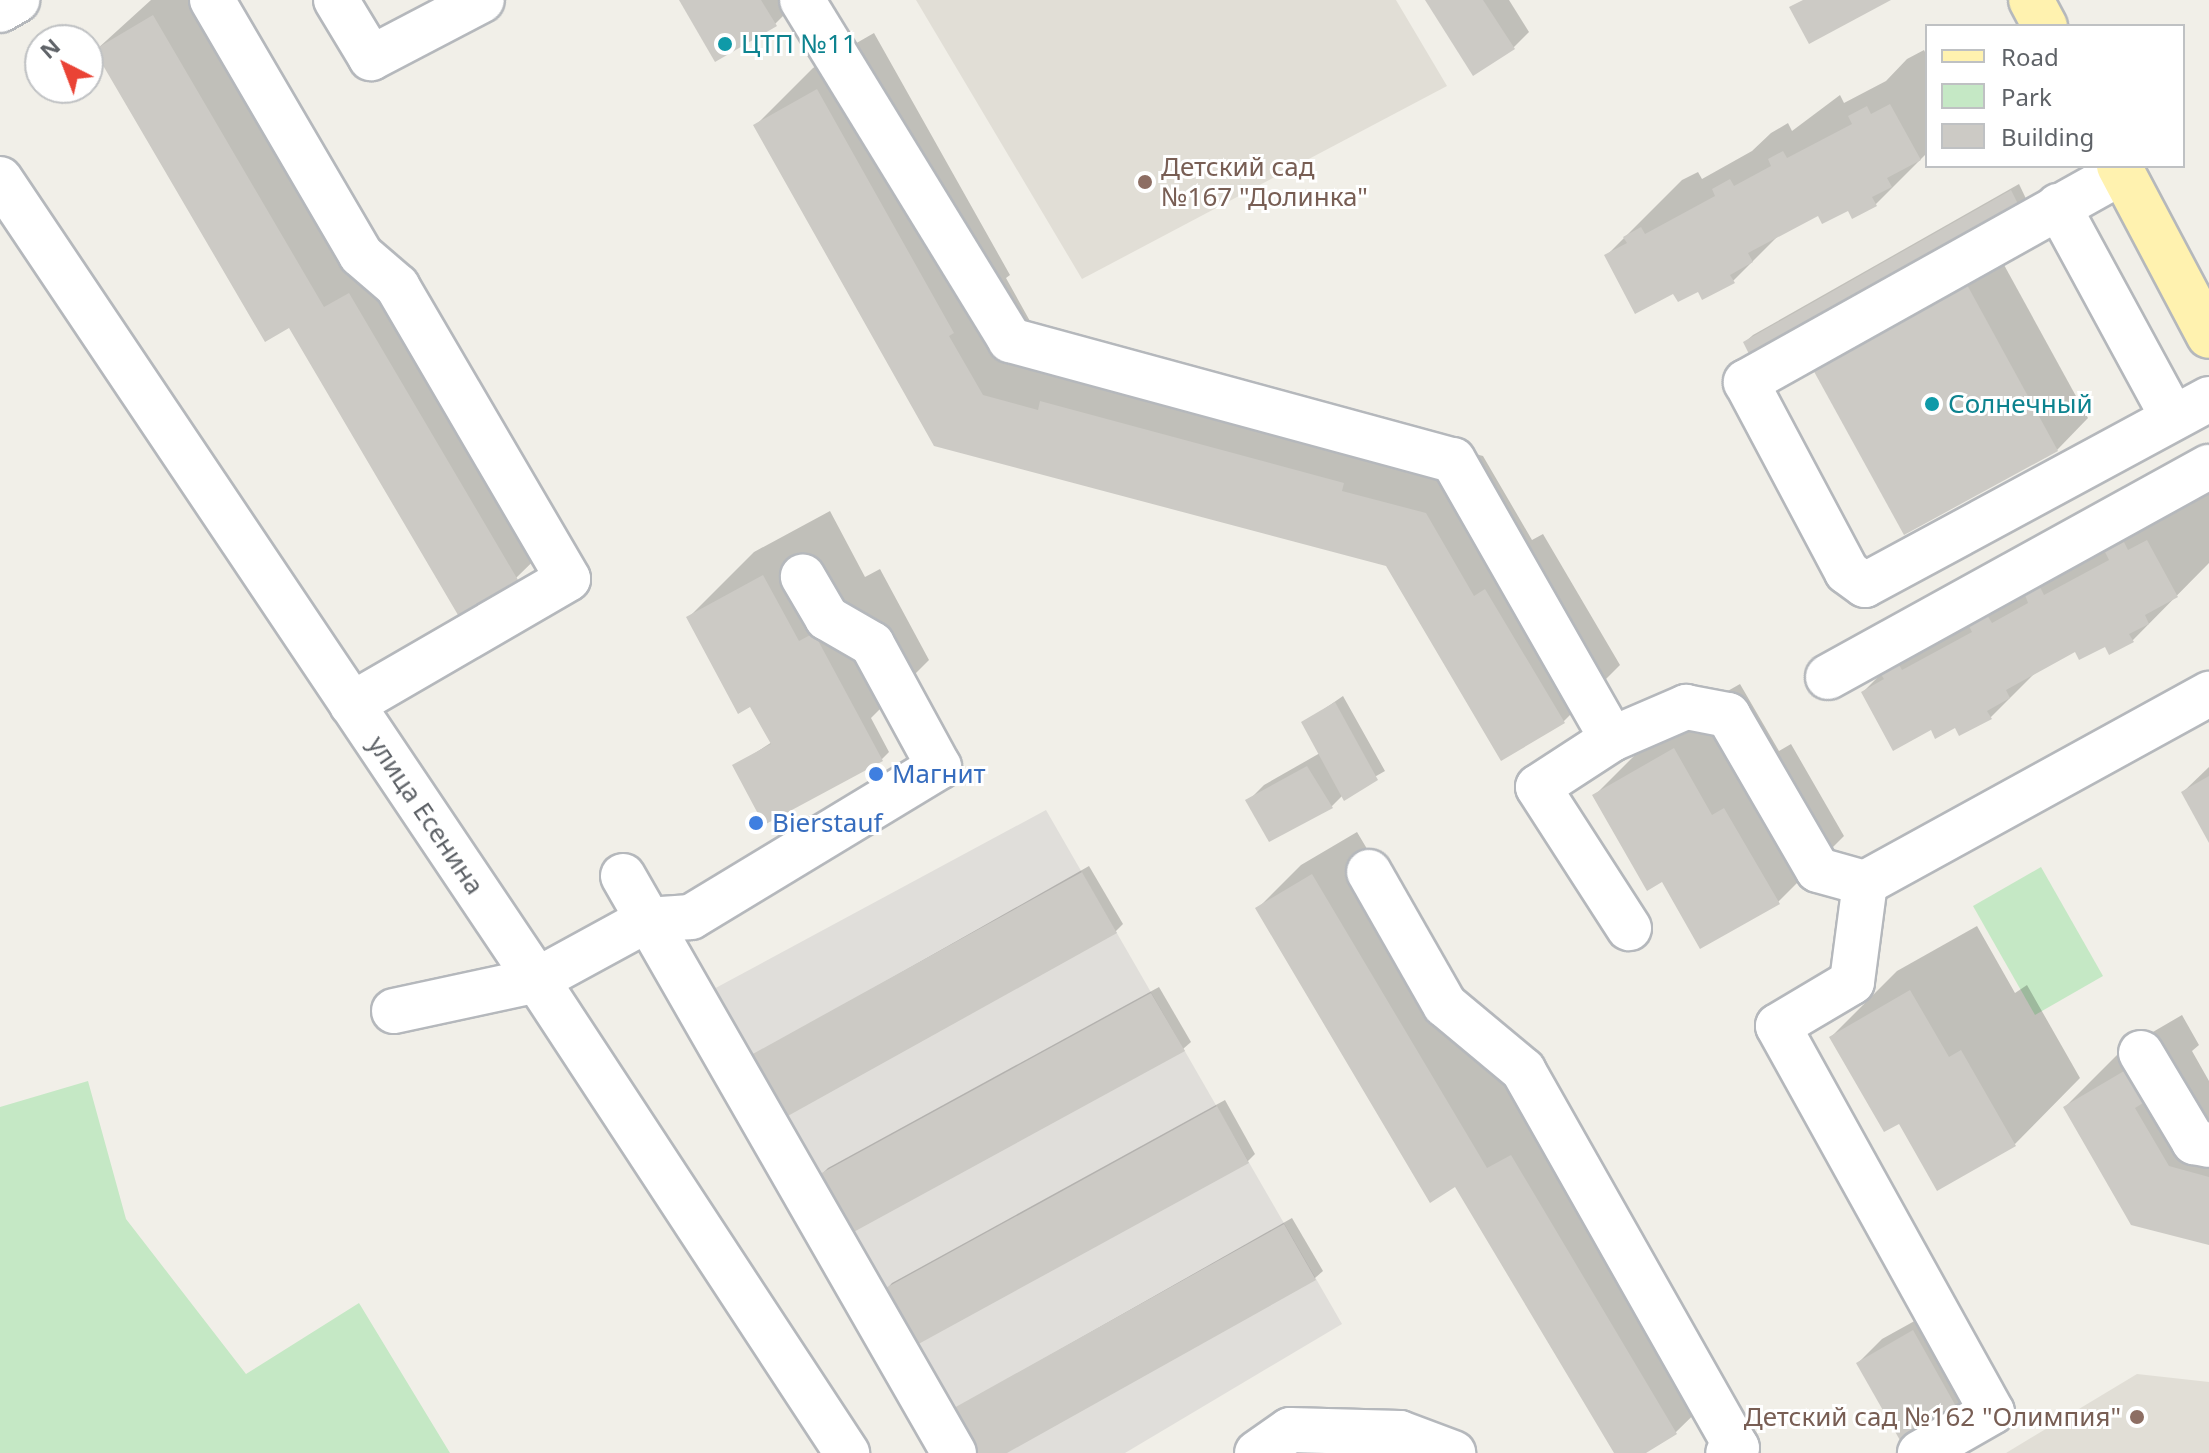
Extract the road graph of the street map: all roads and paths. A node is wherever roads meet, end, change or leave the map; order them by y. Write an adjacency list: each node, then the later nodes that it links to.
1 (17, 0): 7 (street)
2 (212, 0): 18 (street)
3 (336, 0): 4 (street)
4 (482, 0)
5 (802, 0): 19 (street)
6 (2031, 0): 8 (main road)
7 (0, 10)
8 (2044, 24)
9 (2120, 169): 11 (street); 12 (main road)
10 (0, 179): 18 (street, улица Есенина)
11 (2058, 206): 13 (street); 13 (street)
12 (2209, 336)
13 (2191, 408)
14 (2209, 467): 16 (street)
15 (803, 577): 23 (street)
16 (1828, 677)
17 (2209, 694): 22 (street)
18 (352, 704): 25 (street, улица Есенина)
19 (1612, 739): 22 (street); 24 (street)
20 (1369, 872): 34 (street)
21 (623, 876): 23 (street)
22 (1865, 883): 35 (street)
23 (647, 920): 25 (street); 31 (street)
24 (1629, 928)
25 (537, 980): 26 (street); 30 (street, улица Есенина)
26 (394, 1011)
27 (2141, 1053): 28 (street)
28 (2209, 1145)
29 (1406, 1443): 32 (street); 33 (street)
30 (847, 1453)
31 (954, 1453)
32 (1257, 1453)
33 (1453, 1453)
34 (1728, 1453)
35 (1920, 1453)

